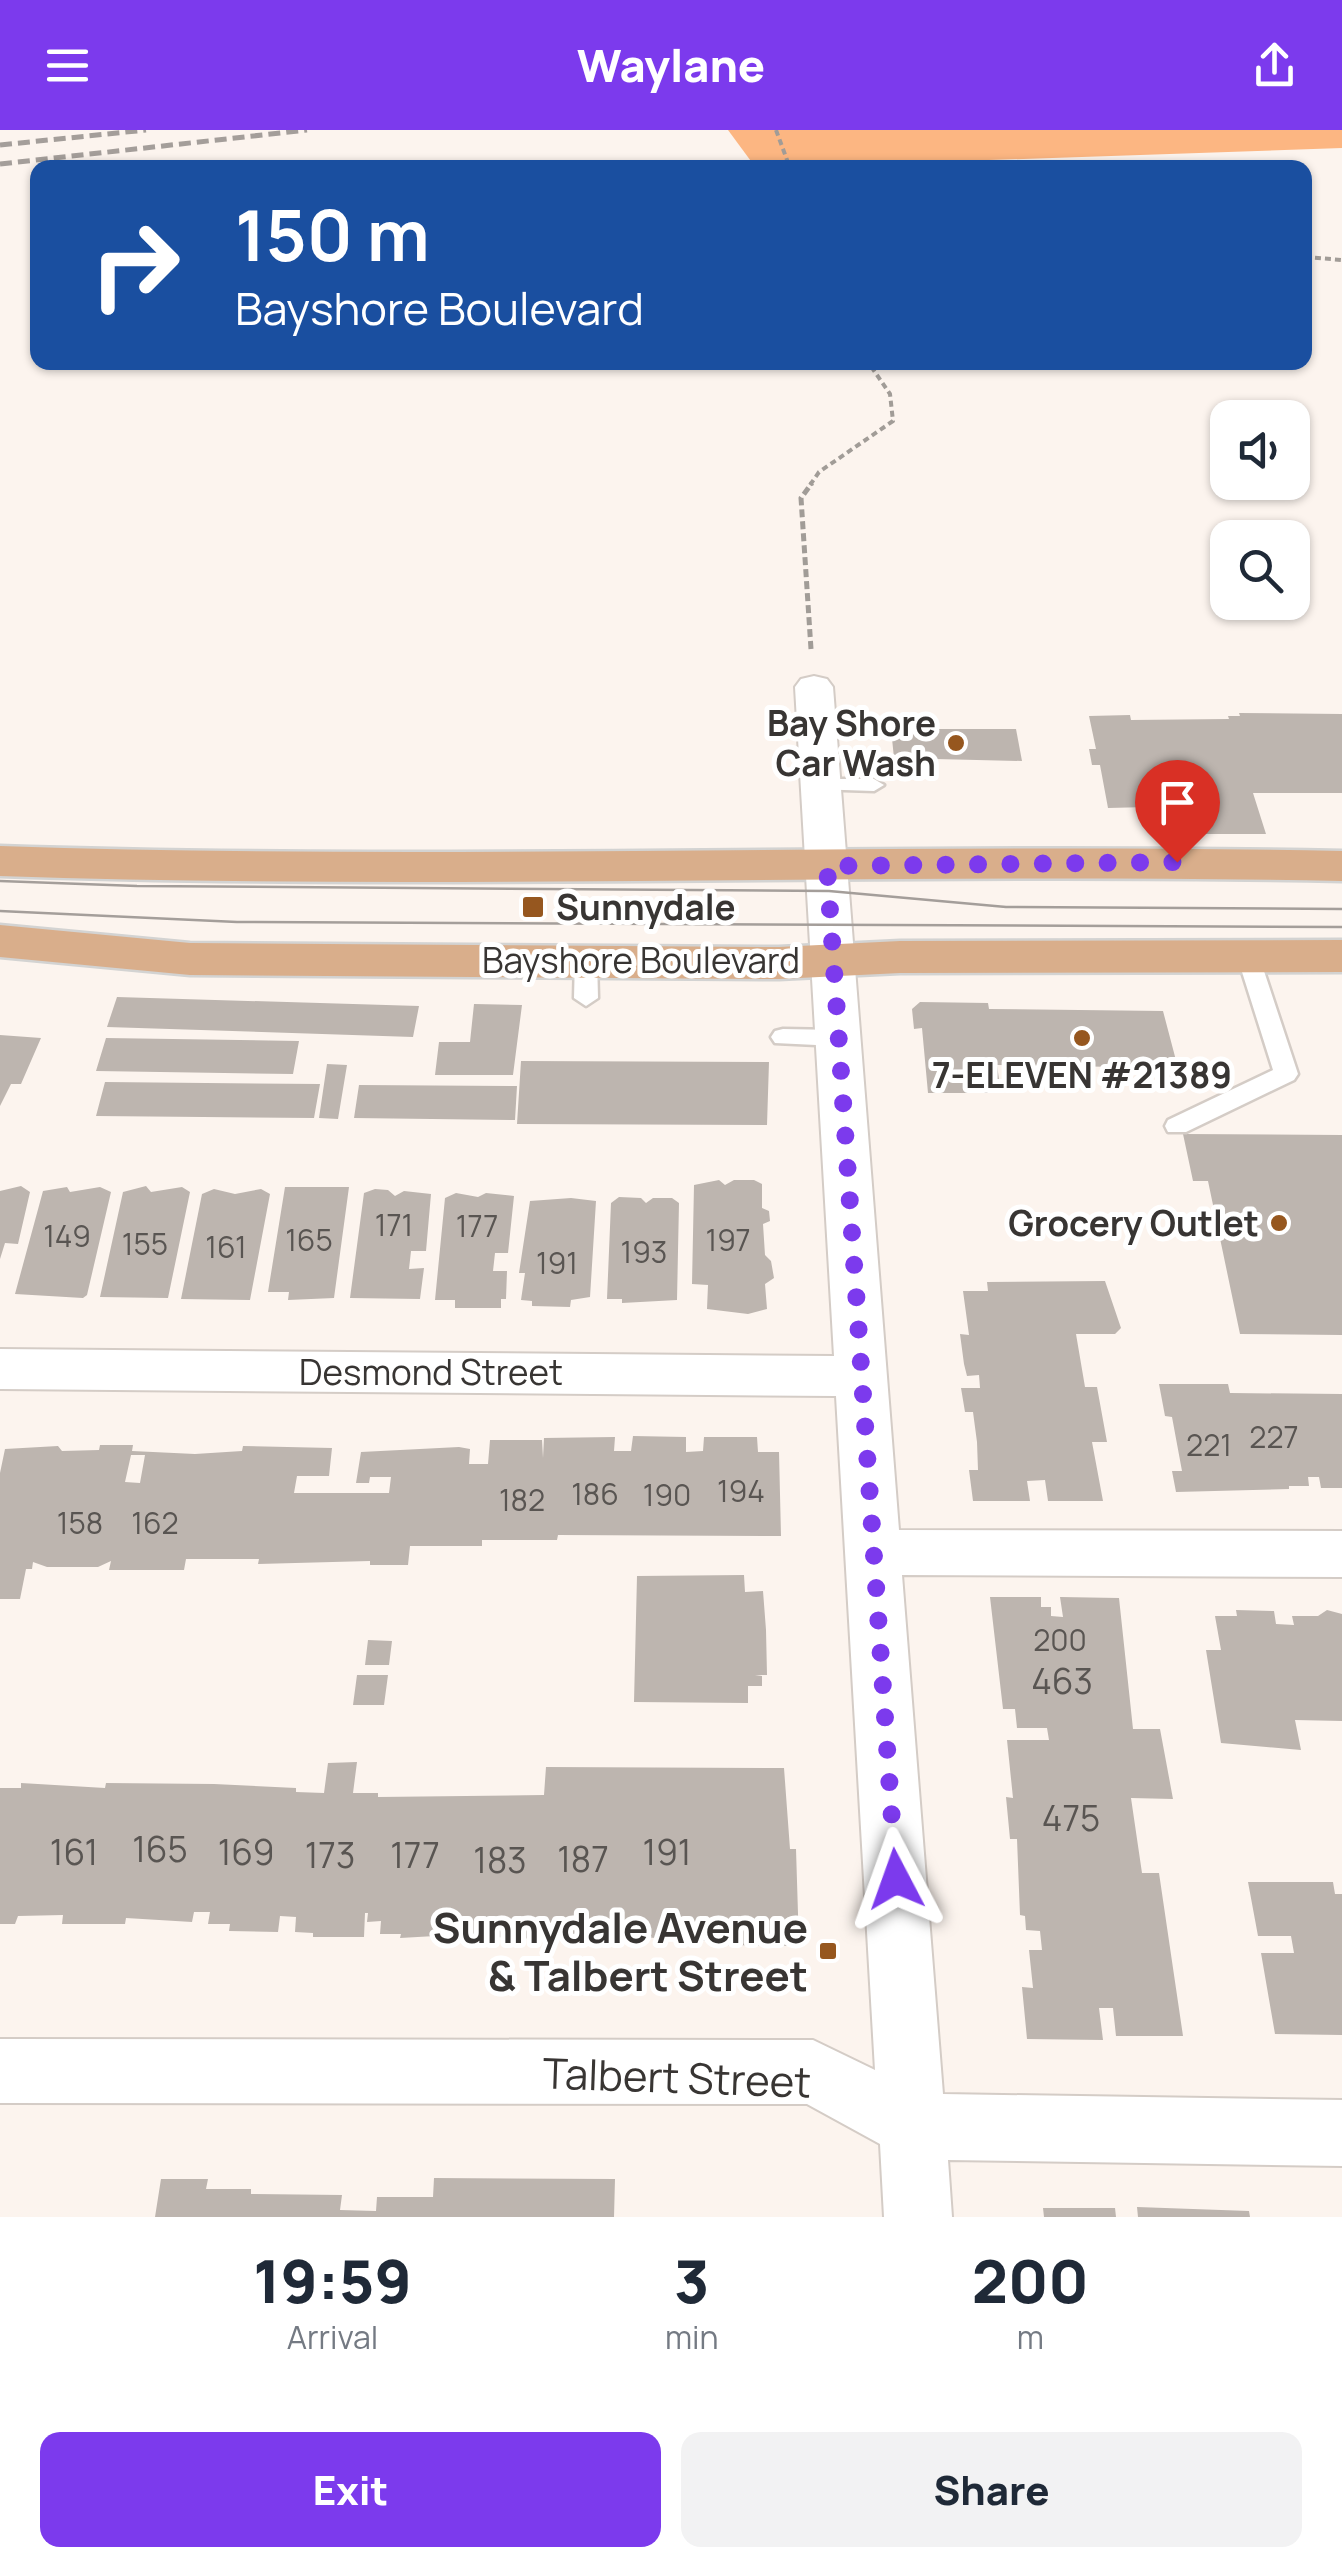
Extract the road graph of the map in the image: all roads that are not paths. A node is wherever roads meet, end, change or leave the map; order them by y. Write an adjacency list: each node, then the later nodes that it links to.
1 (814, 687): 2 (street)
2 (822, 785): 3 (lane); 5 (street)
3 (874, 785)
4 (0, 861): 5 (main road)
5 (827, 866): 6 (main road); 10 (street)
6 (1342, 866)
7 (0, 941): 10 (main road, Bayshore Boulevard)
8 (1248, 956): 9 (main road, Bayshore Boulevard); 10 (main road, Bayshore Boulevard); 13 (lane)
9 (1342, 956)
10 (832, 960): 12 (street)
11 (784, 1037): 12 (lane)
12 (837, 1038): 15 (street)
13 (1177, 1126)
14 (0, 1369): 15 (street, Desmond Street)
15 (862, 1376): 16 (street)
16 (874, 1552): 17 (street); 19 (street)
17 (1342, 1554)
18 (0, 2072): 19 (street, Talbert Street)
19 (912, 2126): 20 (street, Talbert Street); 21 (street)
20 (1342, 2133)
21 (918, 2217)

